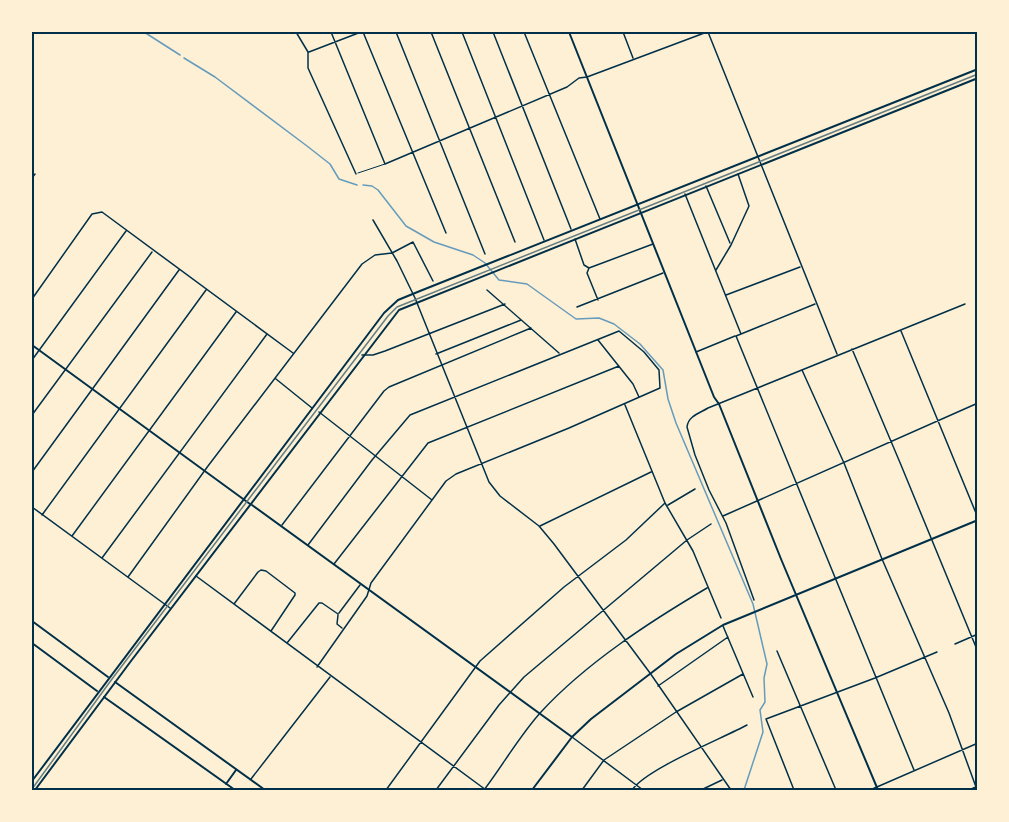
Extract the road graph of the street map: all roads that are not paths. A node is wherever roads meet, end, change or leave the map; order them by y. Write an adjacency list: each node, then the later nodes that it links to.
1 (296, 32): 13 (street)
2 (331, 32): 12 (street)
3 (362, 32): 12 (street); 23 (street)
4 (396, 32): 22 (street)
5 (431, 32): 21 (street)
6 (462, 32): 20 (street)
7 (493, 32): 19 (street)
8 (524, 32): 18 (street)
9 (569, 32): 16 (main road)
10 (622, 32): 14 (street)
11 (708, 32): 14 (street); 24 (street)
12 (335, 42): 13 (street); 25 (street)
13 (308, 52): 29 (street)
14 (634, 59): 16 (street)
15 (978, 69): 24 (main road)
16 (586, 77): 18 (street); 33 (main road)
17 (978, 78): 26 (main road)
18 (549, 94): 19 (street); 35 (street)
19 (523, 106): 20 (street); 38 (street)
20 (496, 117): 21 (street); 41 (street)
21 (469, 128): 22 (street); 42 (street)
22 (440, 140): 23 (street); 47 (street)
23 (413, 152): 25 (street); 39 (street)
24 (759, 156): 26 (street); 33 (main road)
25 (385, 164): 29 (lane)
26 (762, 164): 27 (main road); 48 (street)
27 (737, 173): 31 (main road); 44 (street)
28 (35, 174): 30 (street)
29 (356, 174)
30 (32, 178)
31 (706, 186): 32 (main road); 44 (street)
32 (685, 194): 34 (main road); 51 (street)
33 (638, 204): 34 (main road); 35 (main road)
34 (641, 212): 40 (main road); 43 (main road)
35 (600, 219): 38 (main road)
36 (374, 220): 46 (street)
37 (126, 230): 45 (street); 58 (street); 76 (street)
38 (572, 230): 41 (main road)
39 (446, 233)
40 (575, 238): 49 (street); 60 (main road)
41 (545, 241): 56 (main road)
42 (515, 242)
43 (653, 244): 49 (street); 52 (main road)
44 (731, 245): 51 (street)
45 (153, 250): 50 (street); 86 (street)
46 (392, 253): 53 (street); 56 (street); 78 (street)
47 (485, 254)
48 (802, 266): 57 (street); 62 (street)
49 (589, 268): 59 (street)
50 (179, 269): 54 (street); 90 (street)
51 (716, 271): 57 (street)
52 (664, 273): 59 (street); 77 (main road)
53 (433, 281)
54 (206, 289): 65 (street); 97 (street)
55 (487, 290): 61 (street)
56 (412, 294): 60 (street); 96 (main road)
57 (725, 295): 71 (street)
58 (32, 299)
59 (598, 300): 64 (street)
60 (416, 302): 70 (street); 82 (main road)
61 (505, 304): 66 (street); 70 (street)
62 (817, 304): 71 (street); 81 (street)
63 (964, 304): 68 (street)
64 (577, 307)
65 (237, 311): 69 (street); 102 (street)
66 (522, 320): 67 (street); 79 (street)
67 (531, 328): 80 (street); 84 (street)
68 (900, 330): 75 (street); 100 (street)
69 (267, 334): 78 (street); 105 (street)
70 (428, 334): 79 (street); 82 (street)
71 (741, 334): 72 (street)
72 (736, 336): 77 (street); 89 (street)
73 (597, 339): 80 (street); 85 (street); 92 (street)
74 (32, 345): 76 (main road)
75 (852, 349): 81 (street); 104 (street)
76 (39, 350): 83 (street); 86 (main road)
77 (696, 351): 95 (main road)
78 (294, 354): 88 (street)
79 (436, 354): 84 (street)
80 (559, 354): 91 (street)
81 (838, 354): 87 (street)
82 (362, 355): 98 (main road)
83 (32, 360)
84 (441, 365): 91 (street); 103 (street)
85 (619, 366): 92 (street); 101 (street)
86 (65, 369): 90 (main road); 99 (street)
87 (802, 370): 89 (street); 108 (street)
88 (275, 378): 96 (street); 109 (street)
89 (757, 388): 95 (street); 113 (street)
90 (92, 389): 97 (main road); 111 (street)
91 (454, 396): 101 (street); 106 (street)
92 (639, 396): 94 (street)
93 (978, 403): 100 (street)
94 (625, 404): 107 (street); 110 (street)
95 (719, 404): 117 (main road); 123 (street)
96 (312, 408): 115 (main road)
97 (120, 409): 102 (main road); 122 (street)
98 (319, 412): 103 (street); 119 (main road)
99 (32, 416)
100 (936, 420): 104 (street); 124 (street)
101 (467, 427): 107 (street); 112 (street)
102 (150, 431): 105 (main road); 128 (street)
103 (350, 436): 106 (street); 126 (street)
104 (890, 441): 108 (street); 129 (street)
105 (179, 452): 109 (main road); 132 (street)
106 (375, 456): 112 (street); 131 (street)
107 (482, 463): 116 (street); 127 (street)
108 (844, 464): 113 (street); 133 (street)
109 (205, 471): 115 (main road); 136 (street)
110 (652, 471): 118 (street); 127 (street)
111 (32, 472)
112 (401, 476): 116 (street); 134 (street)
113 (798, 483): 117 (street); 138 (street)
114 (695, 489): 120 (street)
115 (243, 499): 119 (main road); 144 (main road)
116 (432, 500): 141 (street)
117 (757, 501): 123 (street); 142 (main road)
118 (665, 502): 120 (street); 137 (street)
119 (250, 504): 126 (main road); 135 (main road)
120 (668, 505): 130 (street)
121 (32, 507): 122 (street)
122 (42, 515): 128 (street)
123 (723, 516): 143 (street)
124 (978, 519): 129 (main road)
125 (711, 524): 130 (street)
126 (281, 526): 131 (main road)
127 (539, 526): 137 (street)
128 (72, 537): 132 (street)
129 (930, 538): 133 (main road); 155 (street)
130 (687, 540): 140 (street); 147 (street)
131 (307, 546): 134 (main road)
132 (102, 558): 136 (street)
133 (882, 558): 138 (main road); 164 (street)
134 (333, 565): 139 (main road)
135 (195, 576): 145 (street); 146 (main road)
136 (128, 577): 144 (street)
137 (577, 577): 147 (street); 165 (street)
138 (836, 578): 142 (main road); 171 (street)
139 (360, 585): 141 (main road); 148 (street)
140 (708, 588): 149 (street); 157 (street)
141 (368, 590): 152 (street); 165 (main road)
142 (796, 595): 151 (main road); 175 (main road)
143 (754, 600)
144 (164, 603): 146 (street); 169 (main road)
145 (234, 604): 153 (street); 153 (street)
146 (171, 608): 172 (main road)
147 (602, 611): 157 (street); 176 (street)
148 (338, 614): 152 (street); 159 (street)
149 (721, 618)
150 (32, 621): 169 (main road)
151 (723, 625): 156 (street); 167 (main road)
152 (344, 629): 166 (street)
153 (270, 631): 159 (street)
154 (978, 634): 155 (street)
155 (971, 637): 160 (street); 163 (street)
156 (728, 638): 168 (street); 173 (street)
157 (625, 641): 167 (street); 181 (street)
158 (32, 643): 174 (main road)
159 (287, 644): 166 (street)
160 (955, 644)
161 (777, 651): 179 (street)
162 (937, 652): 164 (street)
163 (978, 652)
164 (923, 657): 171 (street); 187 (street)
165 (477, 666): 176 (main road); 184 (street)
166 (317, 667): 170 (street)
167 (650, 673): 173 (street); 183 (main road)
168 (743, 674): 178 (street); 180 (street)
169 (108, 677): 174 (main road)
170 (330, 677): 184 (street); 193 (street)
171 (875, 678): 175 (street); 191 (street)
172 (115, 682): 177 (main road); 190 (main road)
173 (658, 686): 180 (street)
174 (98, 691): 194 (main road)
175 (837, 691): 179 (street); 198 (main road)
176 (510, 692): 181 (main road); 189 (street)
177 (104, 697): 195 (main road); 199 (main road)
178 (753, 697)
179 (802, 705): 211 (street); 212 (street)
180 (676, 712): 186 (street); 188 (street)
181 (540, 714): 183 (main road); 204 (street)
182 (747, 725): 186 (street)
183 (572, 737): 188 (street); 205 (main road)
184 (421, 743): 189 (street); 202 (street)
185 (978, 743): 187 (street)
186 (701, 748): 192 (street); 196 (street)
187 (963, 750): 191 (street); 197 (street)
188 (604, 760): 196 (street); 206 (street)
189 (453, 767): 203 (street); 204 (street)
190 (236, 770): 193 (main road); 195 (main road)
191 (914, 770): 198 (street)
192 (723, 779): 209 (street); 210 (street)
193 (250, 780): 201 (main road)
194 (32, 781)
195 (226, 784): 200 (main road)
196 (636, 785): 207 (street); 208 (street)
197 (977, 786): 214 (street)
198 (878, 789): 213 (street)
199 (35, 790)
200 (235, 790)
201 (265, 790)
202 (386, 790)
203 (436, 790)
204 (485, 790)
205 (532, 790)
206 (582, 790)
207 (632, 790)
208 (643, 790)
209 (701, 790)
210 (731, 790)
211 (794, 790)
212 (836, 790)
213 (870, 790)
214 (969, 790)

